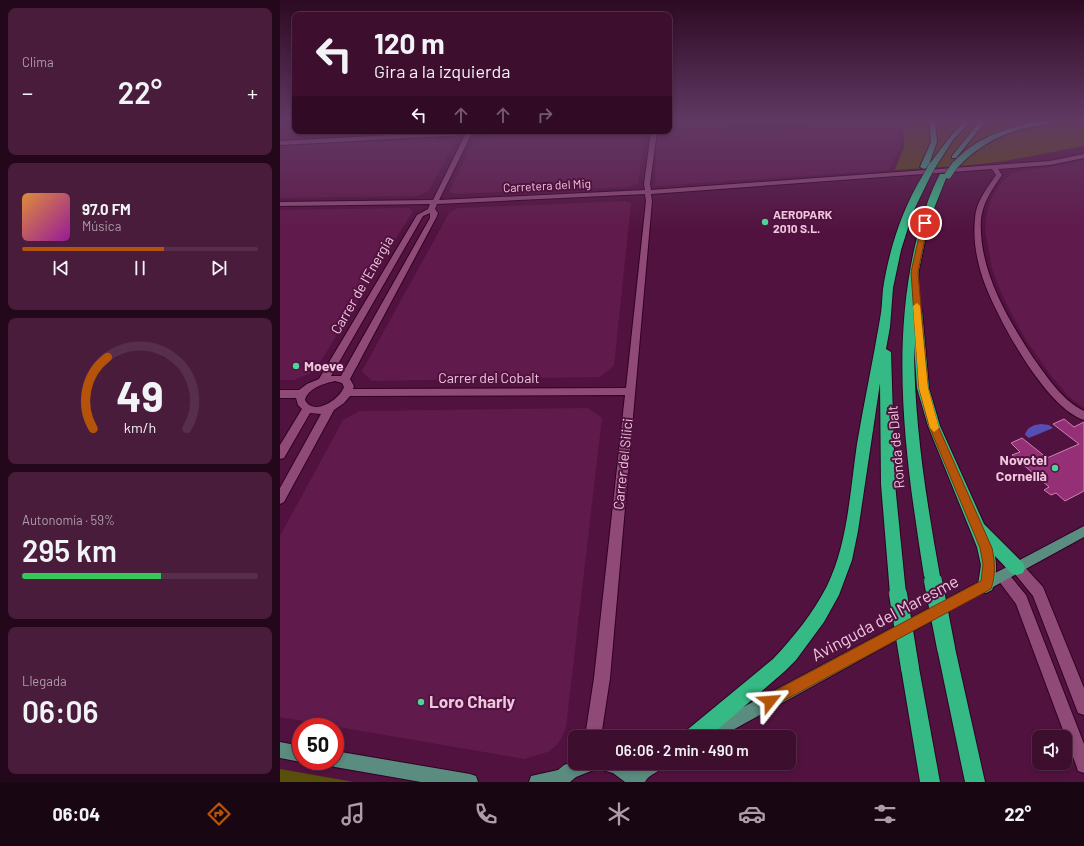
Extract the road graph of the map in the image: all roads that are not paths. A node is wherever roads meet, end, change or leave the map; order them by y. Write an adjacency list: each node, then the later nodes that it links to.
1 (456, 157): 18 (street, Carrer de l'Energia)
2 (651, 157): 17 (street, Carrer del Silici)
3 (929, 157): 14 (highway)
4 (930, 157): 14 (highway)
5 (934, 157): 14 (highway)
6 (956, 157): 15 (highway, Ronda de Dalt)
7 (961, 157): 15 (highway)
8 (1062, 157): 10 (street, Carretera del Mig)
9 (1077, 157): 11 (street, Carretera del Mig)
10 (1052, 160): 11 (street); 13 (street, Carretera del Mig)
11 (1064, 160): 12 (street); 13 (street, Carretera del Mig)
12 (1084, 162)
13 (1031, 163): 16 (street, Carretera del Mig)
14 (928, 164): 22 (highway, Ronda de Dalt)
15 (952, 165): 21 (highway, Ronda de Dalt)
16 (994, 167): 17 (street, Carretera del Mig); 31 (street)
17 (648, 191): 18 (street, Carretera del Mig); 25 (street, Carrer del Silici)
18 (433, 202): 19 (street, Carretera del Mig); 20 (street, Carrer de l'Energia)
19 (280, 204)
20 (431, 210): 23 (street, Carrer de l'Energia); 24 (street, Carrer de l'Energia)
21 (914, 272): 34 (highway); 55 (highway, Ronda de Dalt, bridge)
22 (886, 320): 41 (highway); 54 (highway, Ronda de Dalt, bridge)
23 (323, 380): 24 (street); 28 (street)
24 (344, 380): 26 (street)
25 (630, 391): 26 (street, Carrer del Cobalt); 40 (street, Carrer del Silici)
26 (349, 393): 29 (street)
27 (280, 394): 28 (street)
28 (302, 394): 30 (street)
29 (330, 407): 30 (street); 33 (street)
30 (307, 408): 32 (street)
31 (1084, 416)
32 (280, 455)
33 (280, 499)
34 (978, 528): 36 (highway); 38 (highway)
35 (1084, 531): 36 (main road, Avinguda del Maresme)
36 (1017, 568): 37 (main road, Avinguda del Maresme); 39 (street)
37 (1002, 576): 38 (main road, Avinguda del Maresme); 46 (street)
38 (986, 584): 42 (main road, Avinguda del Maresme)
39 (1084, 707)
40 (594, 730)
41 (702, 730)
42 (717, 730)
43 (280, 750): 44 (main road)
44 (292, 752)
45 (344, 761): 52 (main road)
46 (1084, 765)
47 (573, 770): 50 (main road)
48 (624, 770): 51 (main road)
49 (644, 770): 51 (main road)
50 (558, 780): 53 (main road)
51 (636, 780)
52 (470, 782)
53 (537, 782)
54 (930, 782)
55 (976, 782)

